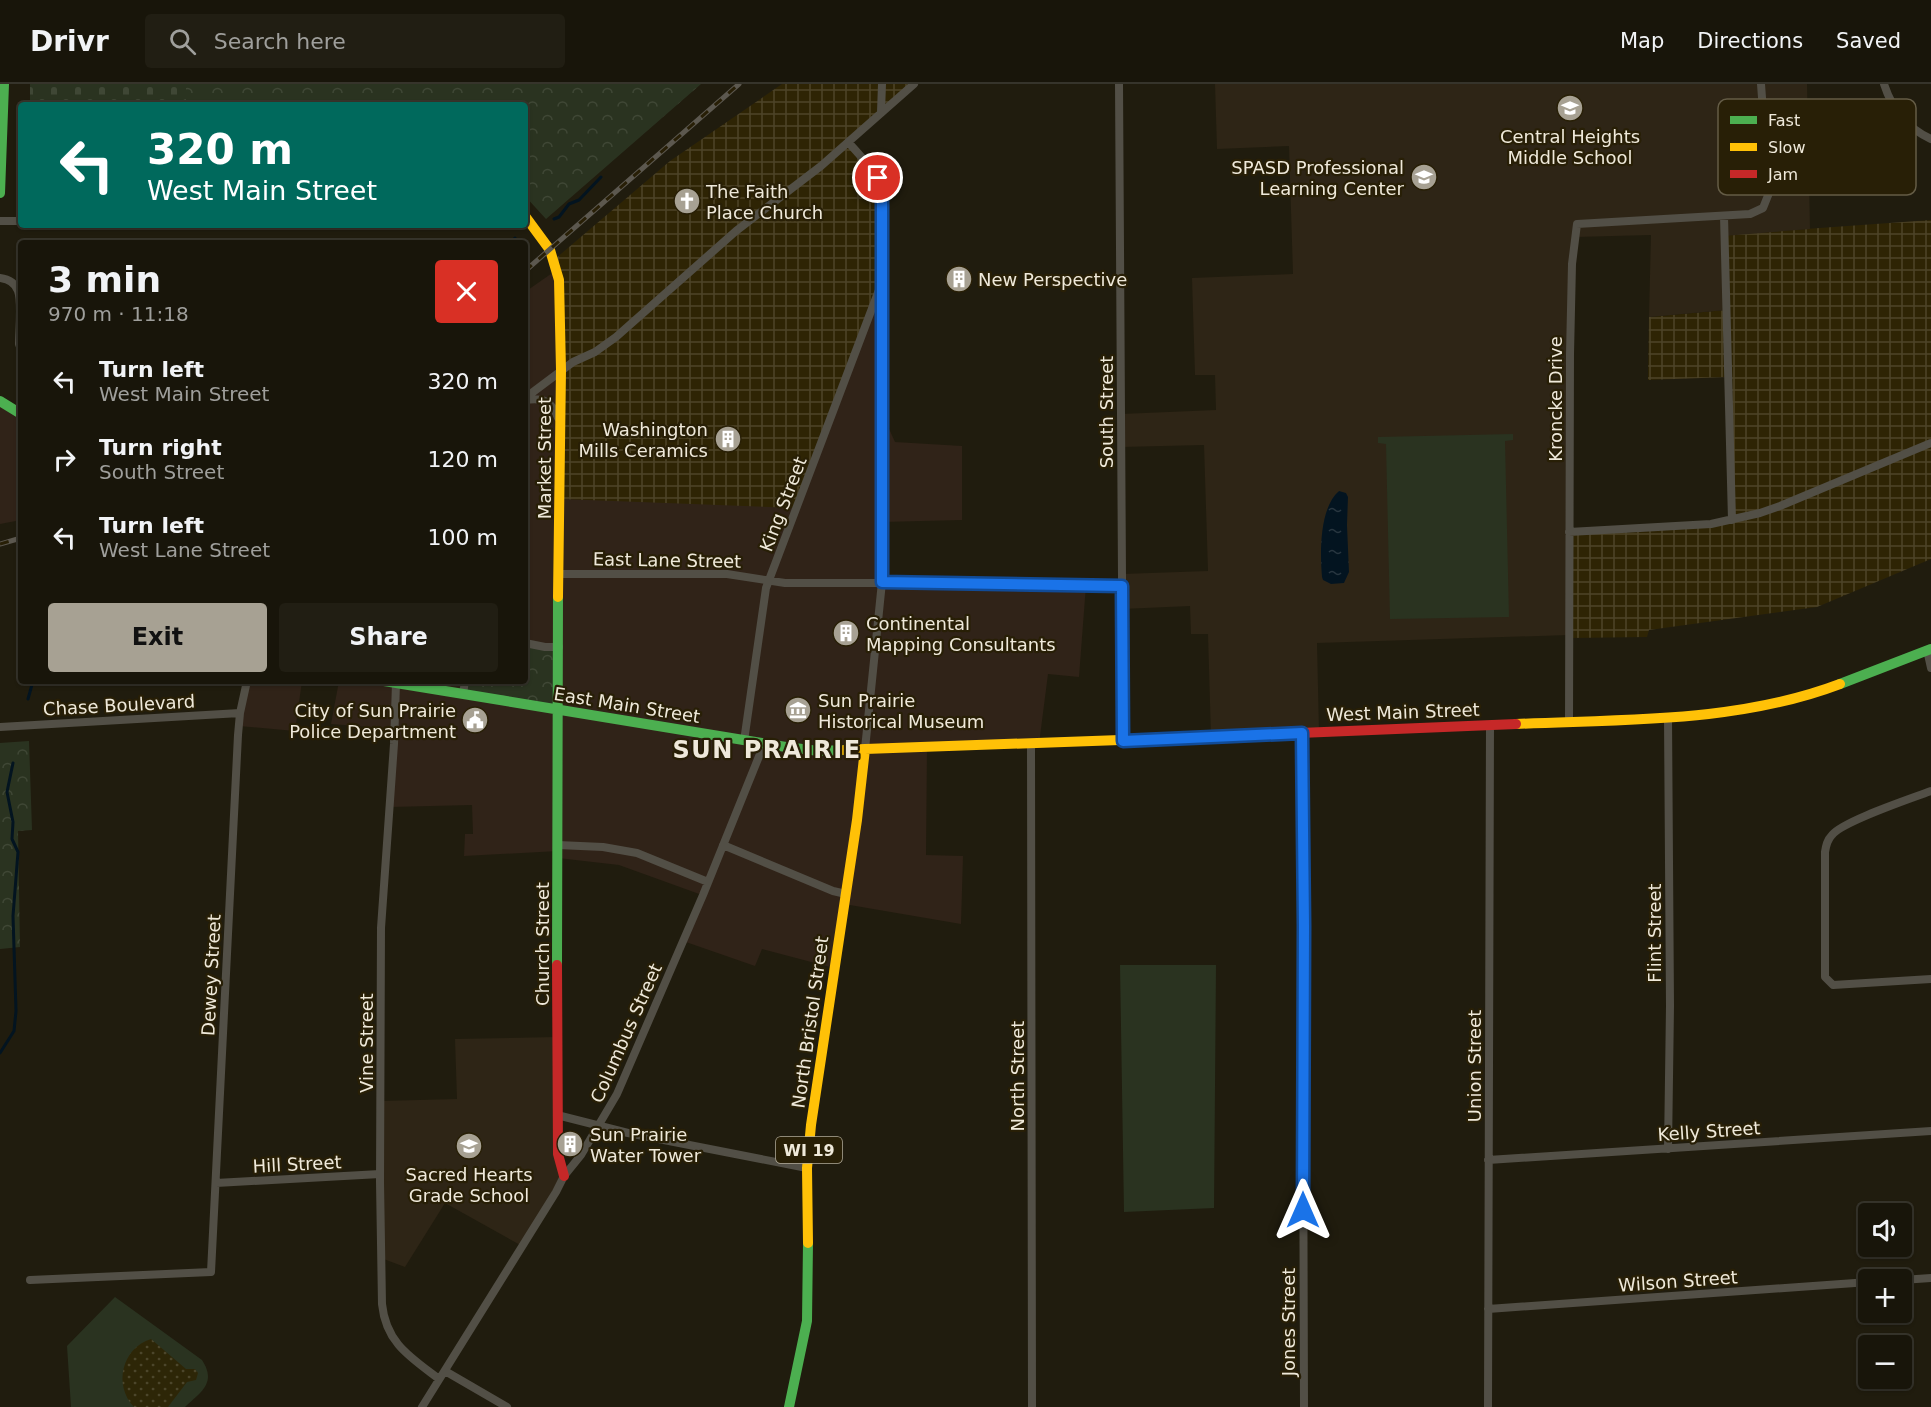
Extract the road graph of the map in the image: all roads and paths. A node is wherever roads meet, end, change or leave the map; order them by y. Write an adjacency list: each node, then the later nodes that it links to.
1 (4, 84): 10 (main road)
2 (882, 84): 9 (street)
3 (914, 84): 9 (street)
4 (1119, 84): 35 (street, South Street)
5 (1761, 84): 7 (street, Kroncke Drive)
6 (1884, 84): 8 (street)
7 (1762, 99)
8 (1890, 99)
9 (881, 112): 13 (street)
10 (2, 120): 14 (main road)
11 (1916, 130): 12 (street)
12 (1931, 139)
13 (848, 142): 21 (street); 23 (street)
14 (0, 193)
15 (1767, 195): 16 (street, Kroncke Drive)
16 (1724, 216): 30 (street); 31 (street, Kroncke Drive)
17 (528, 220): 23 (main road, Market Street)
18 (0, 221): 19 (street)
19 (18, 221)
20 (0, 278): 22 (street)
21 (881, 285): 33 (street, King Street); 34 (street)
22 (18, 290)
23 (561, 370): 24 (street); 28 (main road, Market Street)
24 (528, 397)
25 (528, 399): 28 (street)
26 (0, 401): 27 (main road)
27 (18, 412)
28 (561, 427): 32 (main road, Market Street)
29 (1931, 442): 30 (street)
30 (1732, 520): 31 (street)
31 (1569, 532): 48 (street, Kroncke Drive)
32 (559, 573): 33 (street, East Lane Street); 37 (main road, Market Street)
33 (769, 581): 34 (street, East Lane Street); 52 (street, King Street)
34 (882, 582): 35 (street, East Lane Street); 56 (street)
35 (1122, 586): 53 (street, South Street)
36 (528, 644): 37 (street)
37 (558, 647): 45 (main road, Market Street)
38 (1929, 649): 39 (street); 47 (main road, West Main Street)
39 (1931, 668)
40 (246, 684): 46 (street, Dewey Street)
41 (396, 684): 69 (street, Vine Street)
42 (402, 684): 44 (main road, East Main Street)
43 (465, 684): 44 (street)
44 (463, 694): 45 (main road, East Main Street)
45 (560, 711): 52 (main road, East Main Street); 58 (main road, Church Street)
46 (240, 712): 50 (street, Chase Boulevard); 71 (street, Dewey Street)
47 (1668, 717): 48 (main road, West Main Street); 66 (street, Flint Street)
48 (1569, 722): 49 (main road, West Main Street)
49 (1490, 725): 51 (main road, West Main Street); 67 (street, Union Street)
50 (0, 728)
51 (1302, 733): 53 (main road, West Main Street); 83 (street, Jones Street)
52 (744, 741): 54 (main road, East Main Street)
53 (1123, 741): 55 (main road, West Main Street)
54 (764, 744): 56 (main road, East Main Street); 59 (street, Columbus Street)
55 (1031, 744): 56 (main road, West Main Street); 82 (street, North Street)
56 (866, 749): 61 (main road, North Bristol Street / WI 19)
57 (1931, 791): 62 (street)
58 (558, 845): 60 (street); 63 (main road, Church Street)
59 (723, 845): 60 (street, Columbus Street); 61 (street)
60 (708, 882): 64 (street, Columbus Street)
61 (846, 894): 68 (main road, North Bristol Street / WI 19)
62 (1931, 979)
63 (557, 1115): 64 (street); 70 (main road, Church Street)
64 (598, 1126): 68 (street); 70 (street, Columbus Street)
65 (1931, 1131): 66 (street, Kelly Street)
66 (1668, 1149): 67 (street, Kelly Street)
67 (1488, 1160): 76 (street, Union Street)
68 (807, 1168): 81 (main road, North Bristol Street / WI 19)
69 (380, 1174): 71 (street, Hill Street); 78 (street, Vine Street)
70 (564, 1176): 77 (street, Columbus Street)
71 (216, 1184): 74 (street, Dewey Street)
72 (1931, 1278): 73 (street)
73 (1912, 1279)
74 (30, 1280)
75 (1858, 1283): 76 (street, Wilson Street)
76 (1488, 1309): 84 (street, Union Street)
77 (445, 1371): 78 (street, Columbus Street); 80 (street)
78 (439, 1379): 79 (street, Columbus Street)
79 (422, 1407)
80 (507, 1407)
81 (789, 1407)
82 (1032, 1407)
83 (1304, 1407)
84 (1488, 1407)

